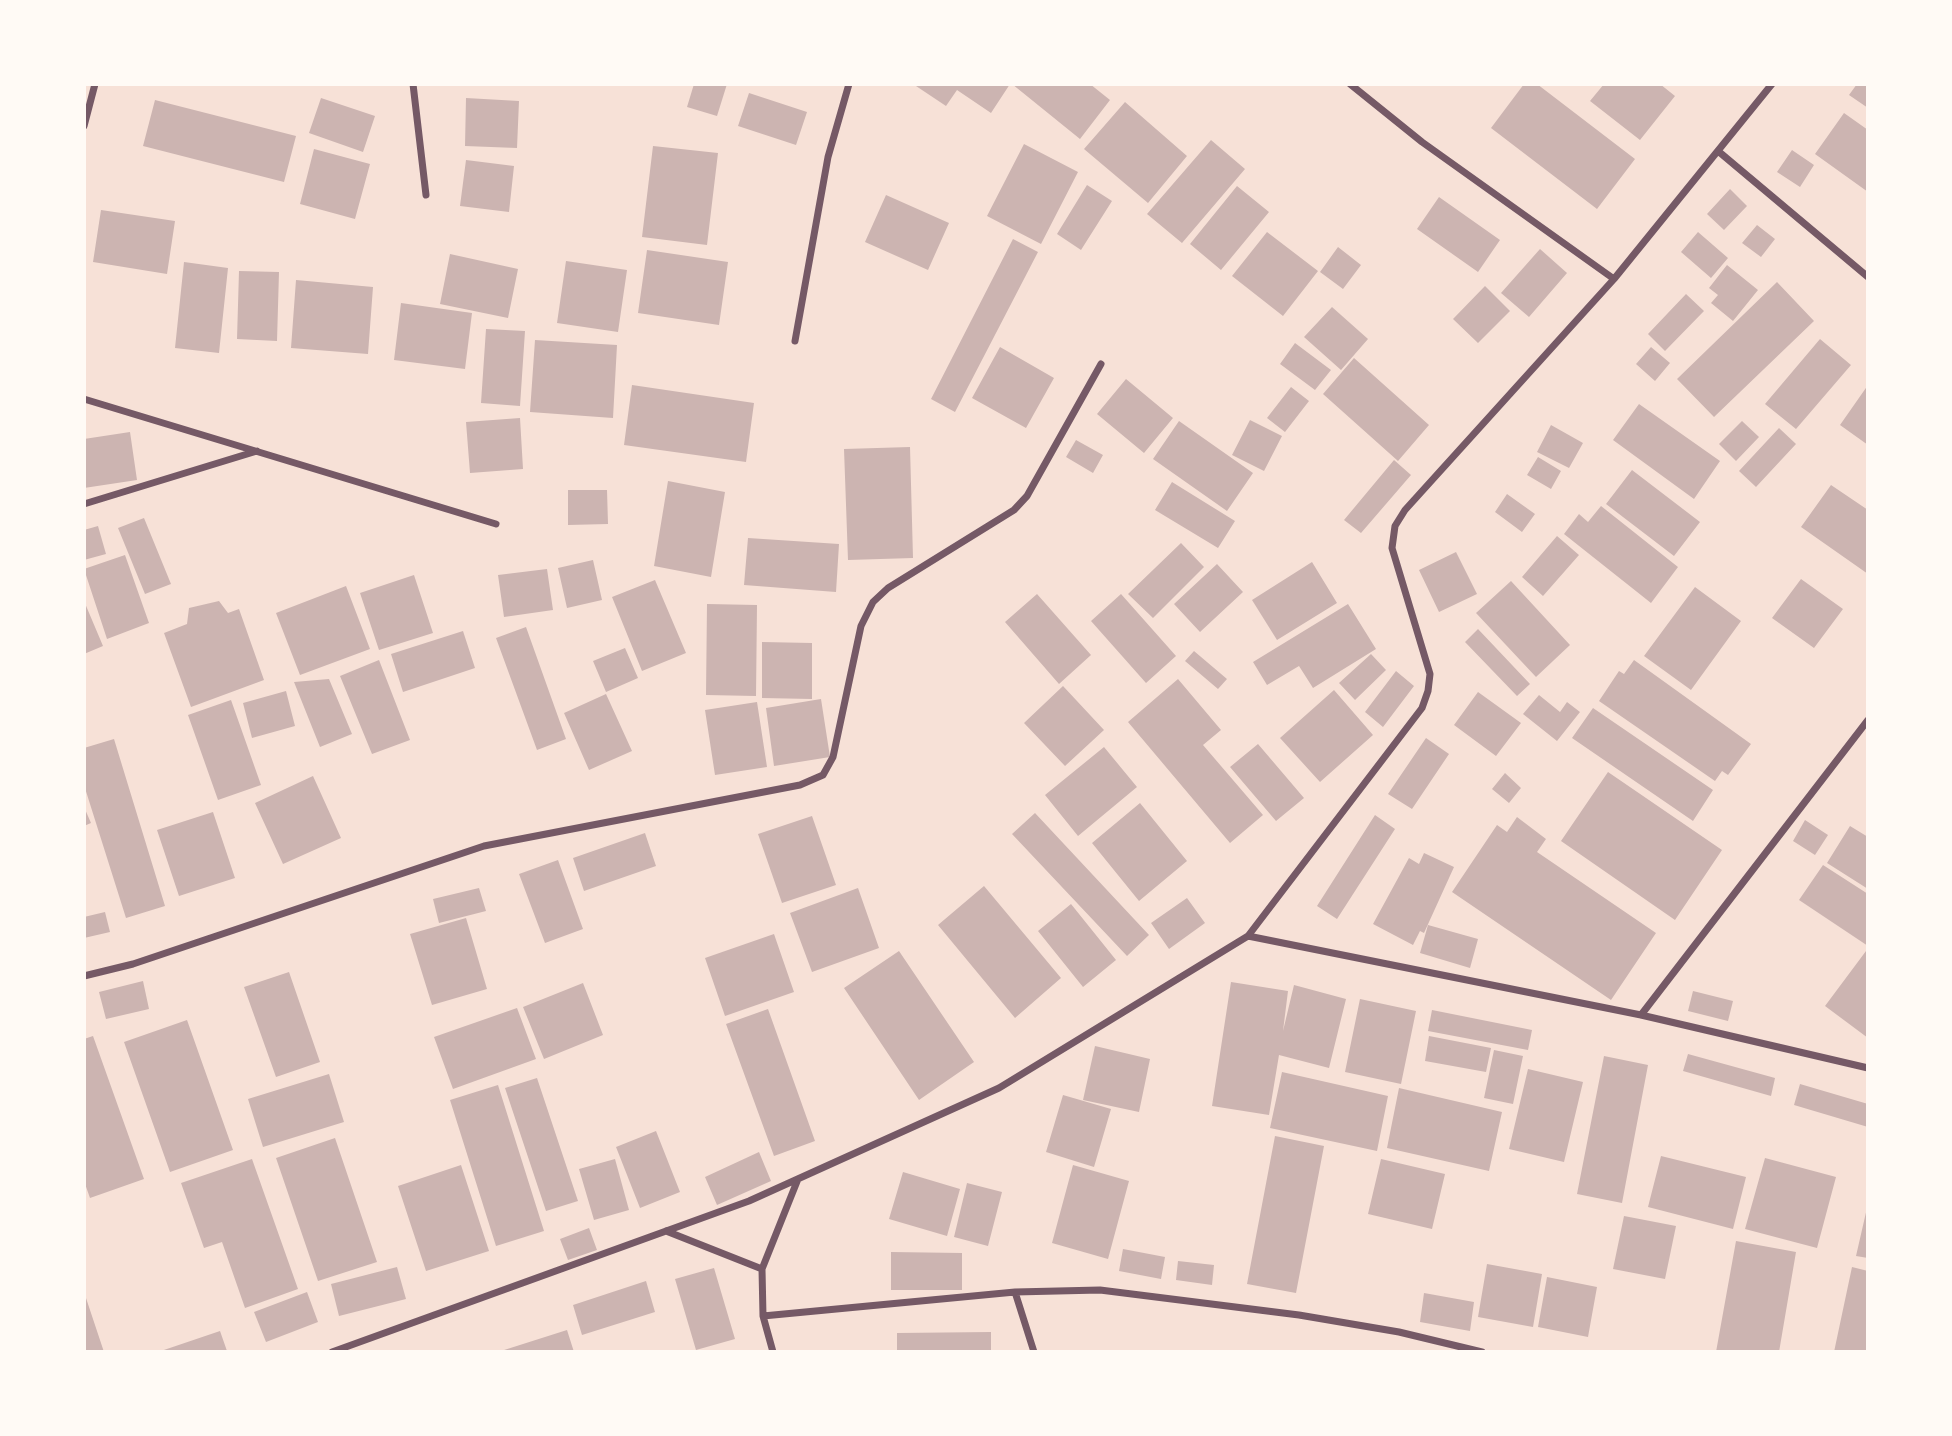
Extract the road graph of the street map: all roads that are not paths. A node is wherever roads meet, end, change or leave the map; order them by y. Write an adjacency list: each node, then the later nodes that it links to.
1 (95, 84): 6 (street)
2 (413, 84): 8 (street)
3 (849, 84): 11 (street)
4 (1350, 84): 10 (street)
5 (1772, 84): 7 (street)
6 (84, 127)
7 (1718, 151): 9 (street); 10 (street)
8 (426, 195)
9 (1868, 277)
10 (1614, 279): 18 (street)
11 (795, 341)
12 (1101, 364): 19 (street)
13 (84, 399): 14 (street)
14 (257, 451): 15 (street); 16 (street)
15 (84, 504)
16 (496, 524)
17 (1868, 720): 20 (street)
18 (1248, 936): 20 (street); 22 (street)
19 (84, 976)
20 (1641, 1015): 21 (street)
21 (1868, 1068)
22 (798, 1179): 23 (street); 24 (street)
23 (666, 1231): 24 (street); 27 (street)
24 (762, 1269): 26 (street)
25 (1015, 1292): 26 (street); 29 (street); 30 (street)
26 (763, 1316): 28 (street)
27 (332, 1352)
28 (772, 1352)
29 (1034, 1352)
30 (1482, 1352)

